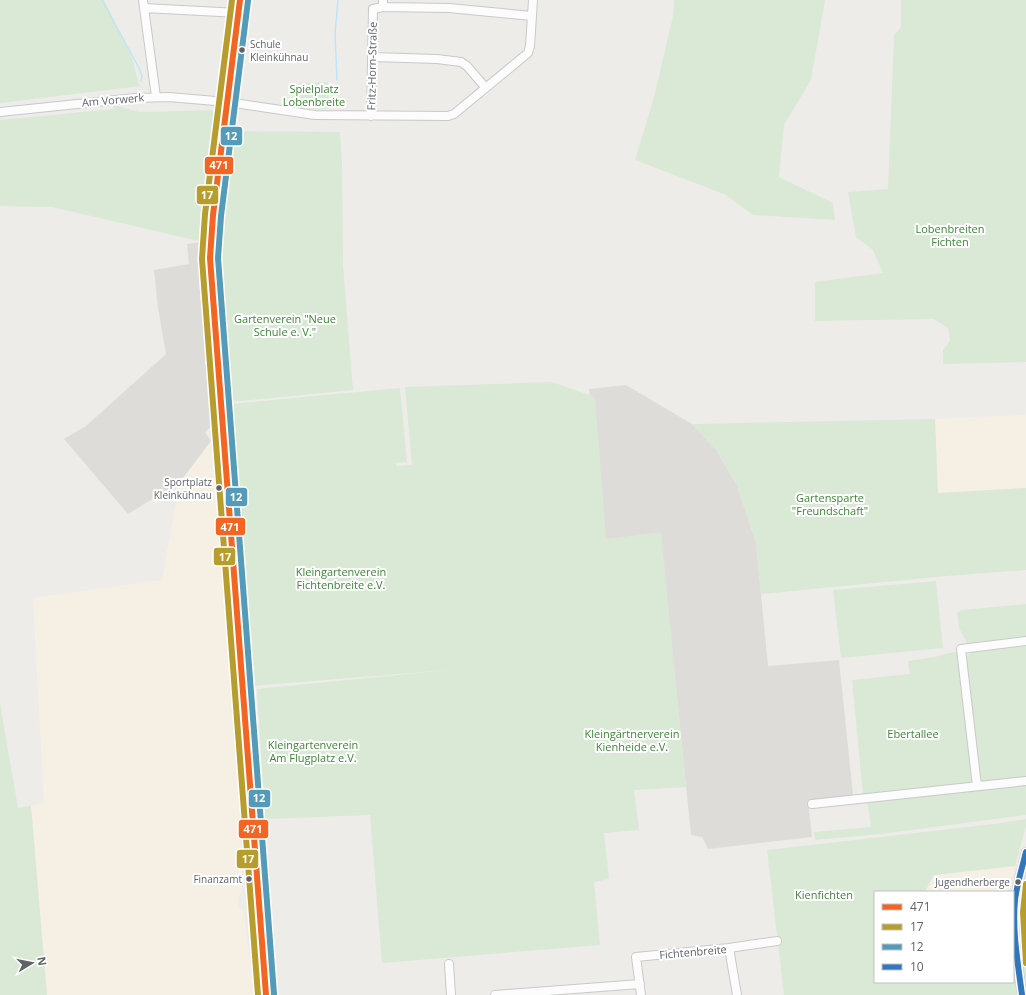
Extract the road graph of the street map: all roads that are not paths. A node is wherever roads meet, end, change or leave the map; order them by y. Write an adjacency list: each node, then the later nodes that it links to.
1 (240, 0): 5 (street)
2 (534, 0): 6 (street, Am Vorwerk)
3 (144, 4): 5 (street); 9 (street)
4 (383, 4): 6 (street); 7 (street, Fritz-Horn-Straße)
5 (239, 13): 10 (street)
6 (532, 16): 8 (street, Am Vorwerk)
7 (372, 57): 8 (street); 12 (street, Fritz-Horn-Straße)
8 (485, 87): 12 (street, Am Vorwerk)
9 (156, 97): 10 (street, Am Vorwerk); 11 (street, Am Vorwerk)
10 (227, 102): 12 (street, Am Vorwerk); 22 (street)
11 (0, 112)
12 (371, 116)
13 (1026, 641): 15 (street)
14 (1026, 781): 15 (street)
15 (976, 786): 16 (street)
16 (812, 804)
17 (1026, 852): 28 (street)
18 (777, 941): 19 (street, Fichtenbreite)
19 (729, 948): 21 (street, Fichtenbreite); 27 (street)
20 (449, 964): 23 (street)
21 (640, 984): 24 (street); 26 (street, Fichtenbreite)
22 (266, 995)
23 (451, 995)
24 (495, 995)
25 (637, 995): 26 (street, Fichtenbreite)
26 (641, 995)
27 (737, 995)
28 (1022, 995)

